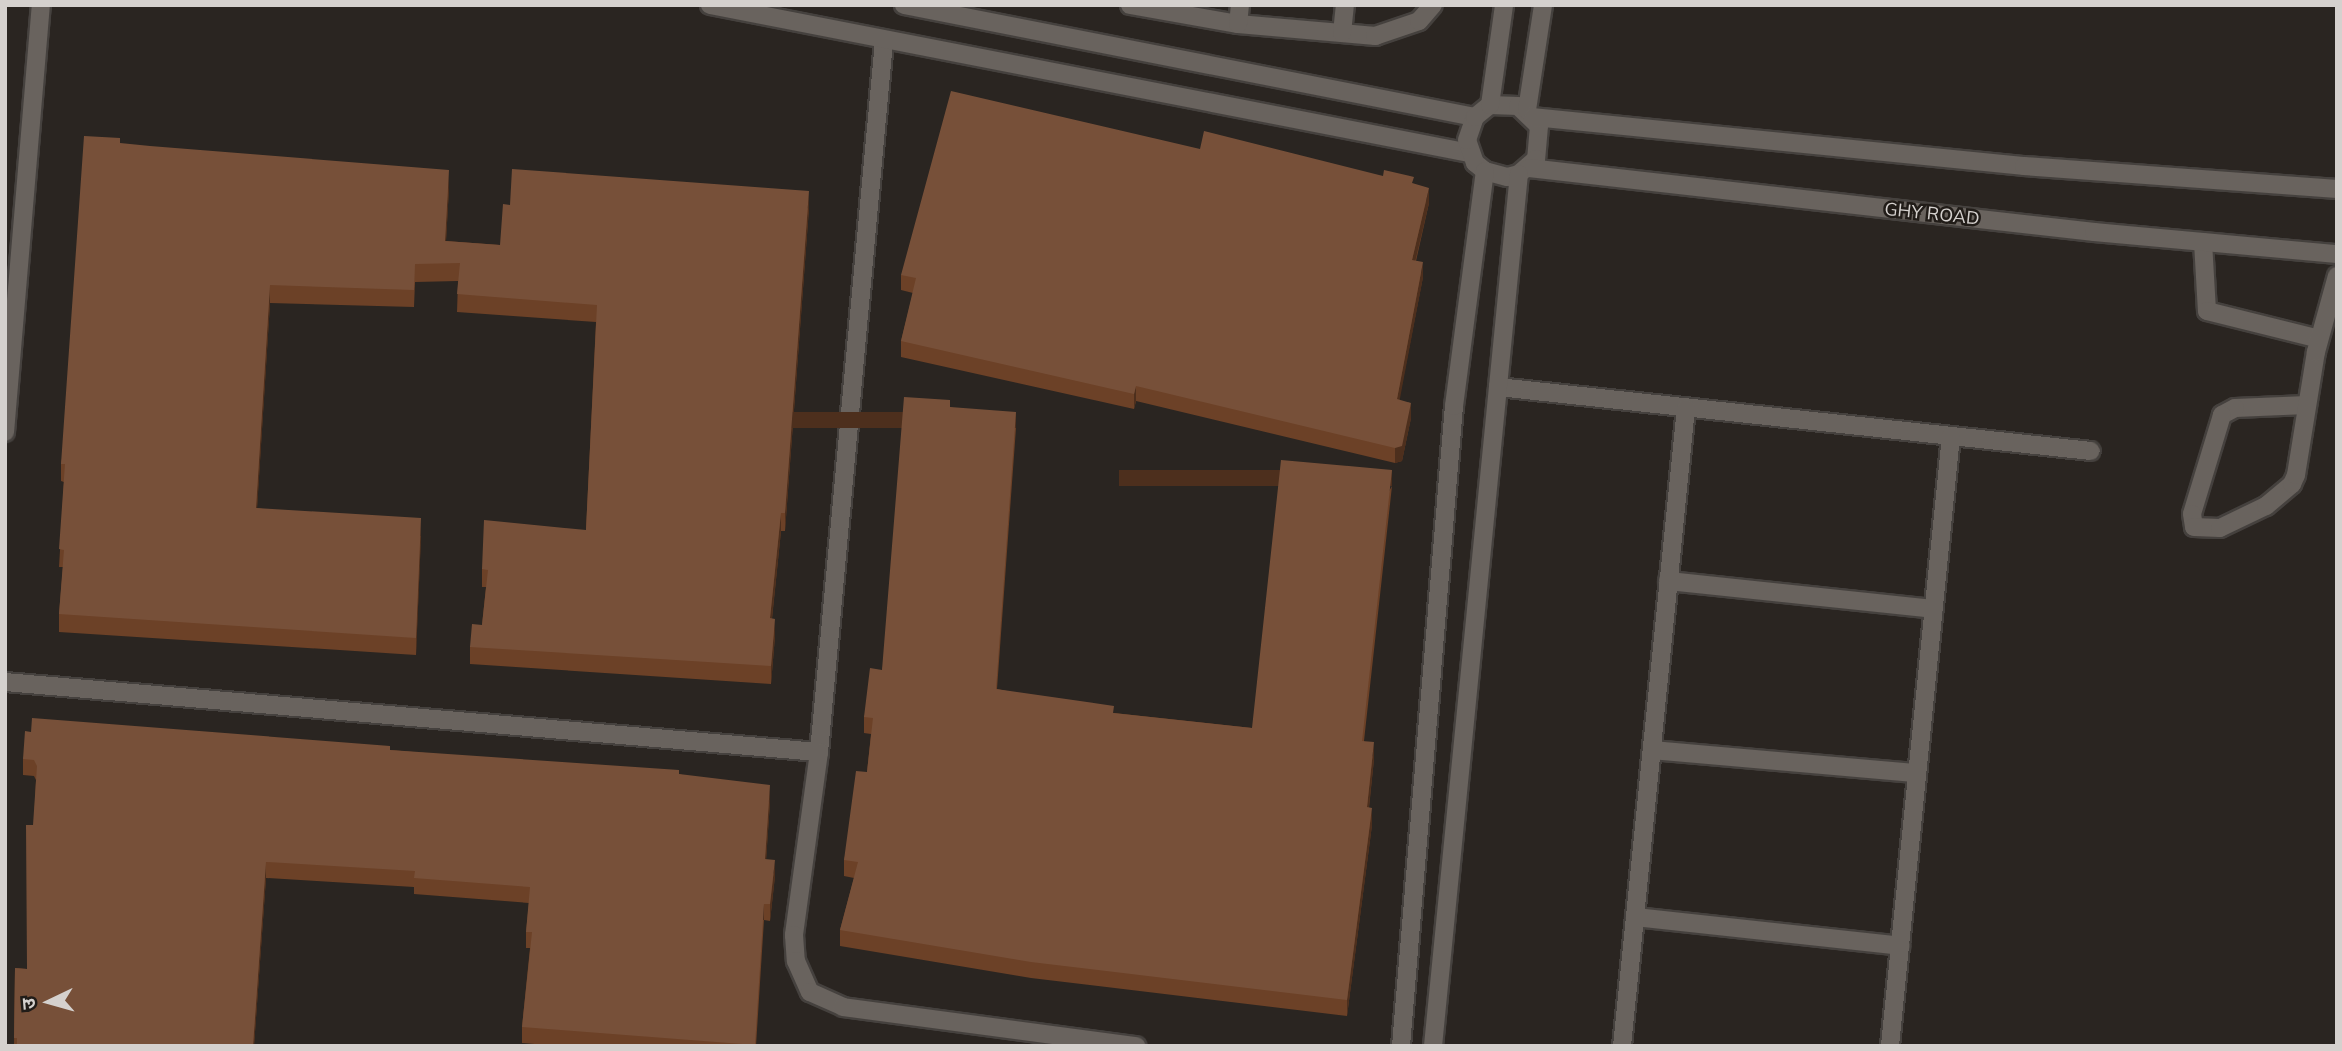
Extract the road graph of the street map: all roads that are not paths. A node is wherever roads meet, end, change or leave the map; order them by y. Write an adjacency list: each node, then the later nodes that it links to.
1 (41, 5): 24 (street)
2 (710, 5): 12 (street)
3 (904, 5): 15 (street)
4 (1130, 5): 10 (street)
5 (1240, 5): 10 (street)
6 (1345, 5): 11 (street)
7 (1433, 5): 11 (street)
8 (1504, 5): 13 (street)
9 (1543, 5): 14 (street)
10 (1238, 24): 11 (street)
11 (1342, 33)
12 (884, 41): 16 (street); 35 (street)
13 (1490, 105): 14 (street); 15 (street)
14 (1530, 113): 18 (street); 19 (street)
15 (1475, 117): 16 (street)
16 (1469, 153): 17 (street)
17 (1485, 171): 18 (street); 40 (street)
18 (1524, 171): 20 (street, GHY ROAD); 25 (street)
19 (2337, 189)
20 (2203, 242): 21 (street, GHY ROAD); 23 (street)
21 (2337, 254)
22 (2337, 276): 23 (street)
23 (2319, 339): 26 (street)
24 (8, 361): 28 (street)
25 (1498, 387): 27 (street); 41 (street)
26 (2307, 405): 26 (street)
27 (1686, 408): 29 (street); 31 (street)
28 (5, 432)
29 (1951, 436): 30 (street); 32 (street)
30 (2091, 451)
31 (1668, 582): 32 (street); 34 (street)
32 (1934, 609): 36 (street)
33 (5, 682): 35 (street)
34 (1651, 750): 36 (street); 37 (street)
35 (819, 752): 39 (street)
36 (1917, 773): 38 (street)
37 (1635, 917): 38 (street); 42 (street)
38 (1900, 946): 43 (street)
39 (1136, 1046)
40 (1401, 1046)
41 (1433, 1046)
42 (1622, 1046)
43 (1890, 1046)

